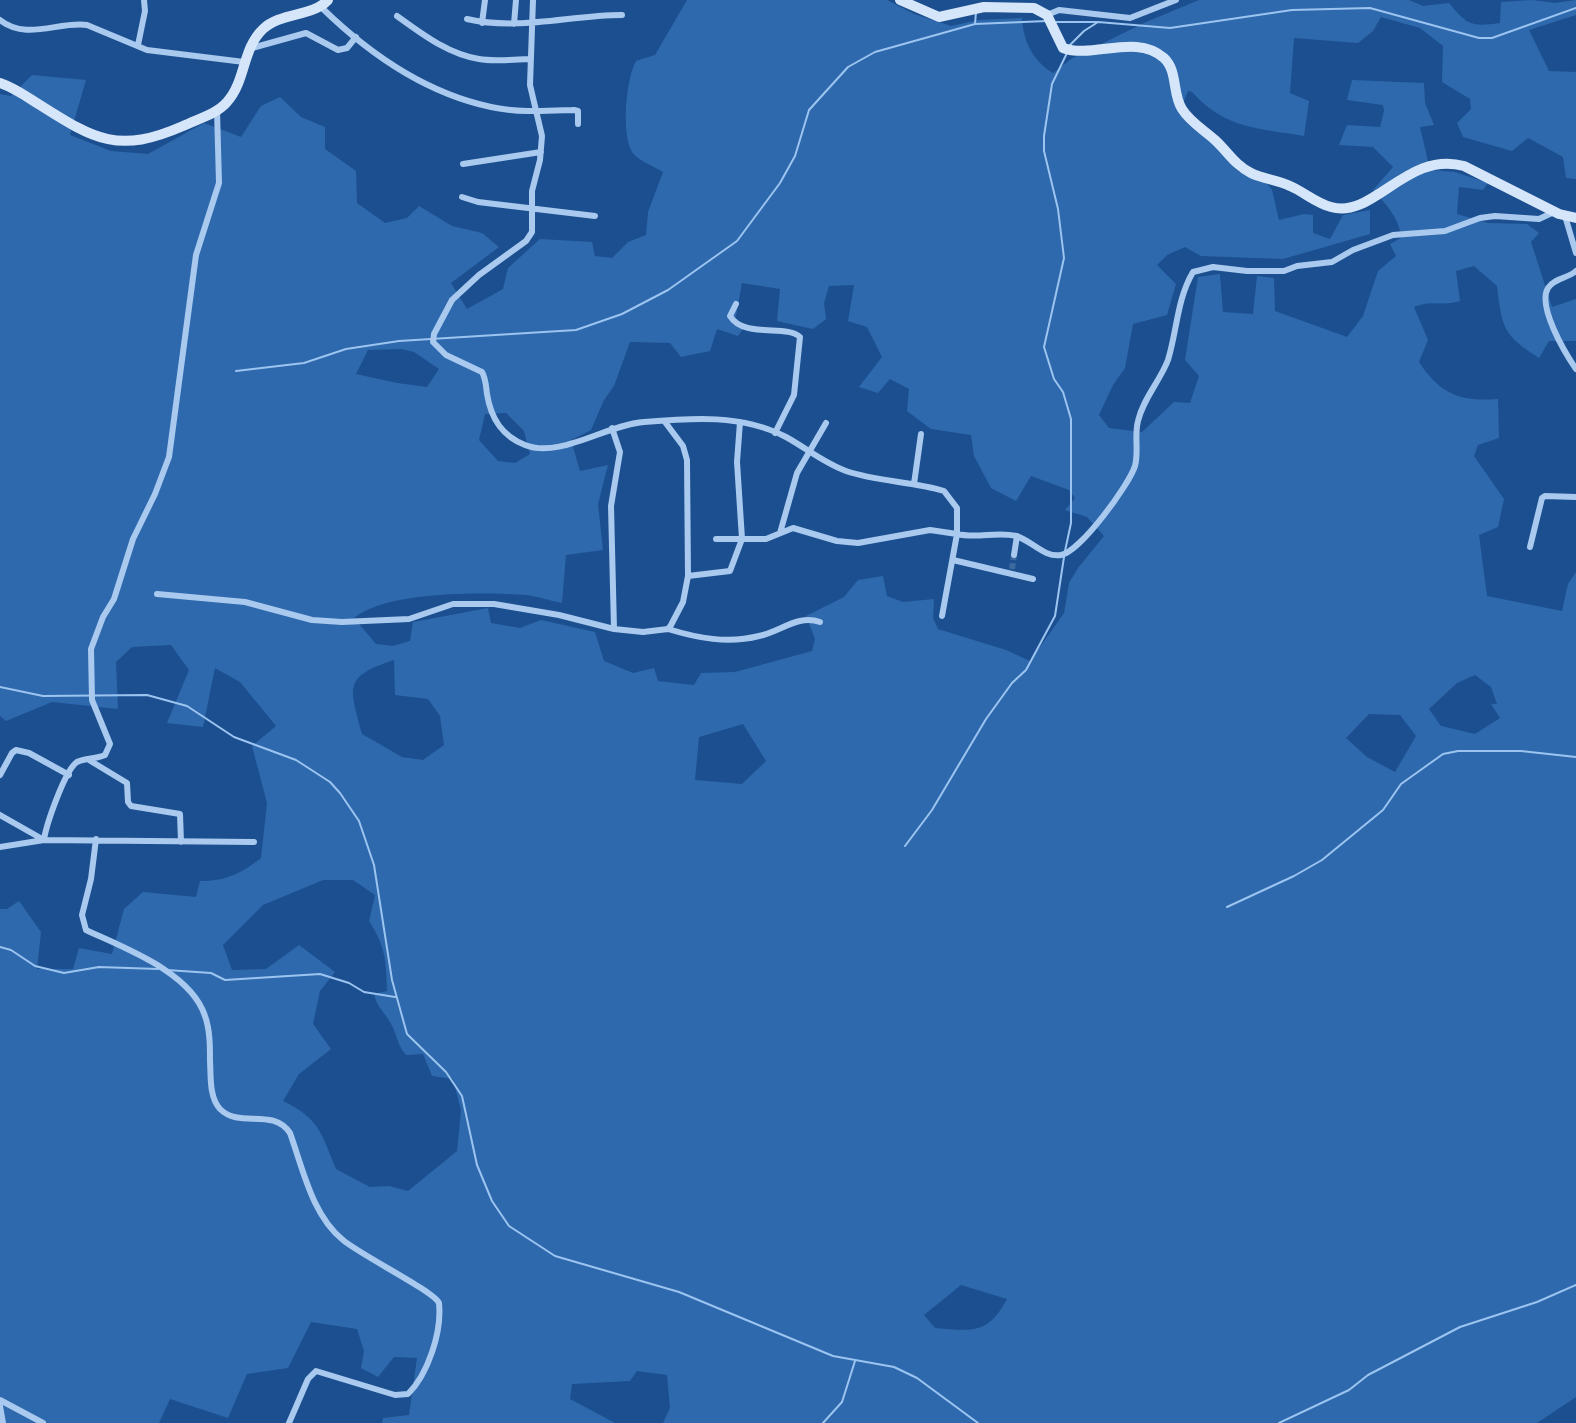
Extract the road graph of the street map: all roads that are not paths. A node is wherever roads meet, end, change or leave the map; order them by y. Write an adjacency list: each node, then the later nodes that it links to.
1 (144, 0): 12 (street)
2 (150, 0): 12 (street)
3 (485, 0): 18 (street)
4 (516, 0): 19 (street)
5 (533, 0): 20 (street)
6 (900, 0): 10 (street)
7 (1155, 0): 11 (street)
8 (1176, 0): 11 (street)
9 (325, 4): 21 (street); 23 (street)
10 (988, 4): 14 (street)
11 (1161, 8): 14 (street)
12 (145, 11): 22 (street)
13 (622, 15): 20 (street)
14 (1047, 15): 34 (street)
15 (397, 16): 24 (street)
16 (467, 19): 18 (street)
17 (0, 20): 22 (street)
18 (482, 23): 19 (street)
19 (514, 24): 20 (street)
20 (533, 24): 24 (street)
21 (356, 37): 23 (street); 28 (street)
22 (138, 45): 25 (street)
23 (249, 49): 25 (street)
24 (531, 59): 28 (street)
25 (244, 62): 27 (street)
26 (0, 83): 27 (street)
27 (218, 110): 64 (street)
28 (537, 111): 29 (street); 30 (street)
29 (578, 124)
30 (541, 152): 31 (street); 33 (street)
31 (463, 164)
32 (462, 197): 33 (street)
33 (533, 207): 35 (street); 43 (street)
34 (1565, 215): 36 (street); 51 (street)
35 (595, 216)
36 (1576, 253)
37 (1576, 271): 39 (street)
38 (736, 304): 44 (street)
39 (1576, 369)
40 (665, 422): 41 (street); 43 (street); 57 (street)
41 (740, 422): 44 (street); 53 (street)
42 (826, 423): 46 (street)
43 (612, 428): 62 (street)
44 (775, 433): 46 (street)
45 (921, 434): 47 (street)
46 (810, 453): 47 (street); 49 (street)
47 (914, 484): 50 (street)
48 (1576, 497): 54 (street)
49 (780, 534): 50 (street); 53 (street)
50 (957, 534): 51 (street); 56 (street)
51 (1017, 536): 55 (street)
52 (716, 539): 53 (street)
53 (742, 539): 57 (street)
54 (1530, 547)
55 (1014, 555)
56 (953, 560): 58 (street); 60 (street)
57 (688, 576): 63 (street)
58 (1033, 579)
59 (157, 594): 62 (street)
60 (942, 616)
61 (820, 622): 63 (street)
62 (614, 629): 63 (street)
63 (668, 629)
64 (89, 760): 66 (street); 70 (street)
65 (0, 775): 66 (street)
66 (69, 775): 69 (street)
67 (0, 815): 69 (street)
68 (96, 839): 69 (street); 70 (street); 77 (street)
69 (44, 840): 72 (street)
70 (181, 842): 71 (street)
71 (254, 842)
72 (0, 847)
73 (0, 1400): 76 (street)
74 (0, 1406): 75 (street)
75 (3, 1423)
76 (43, 1423)
77 (289, 1423)

